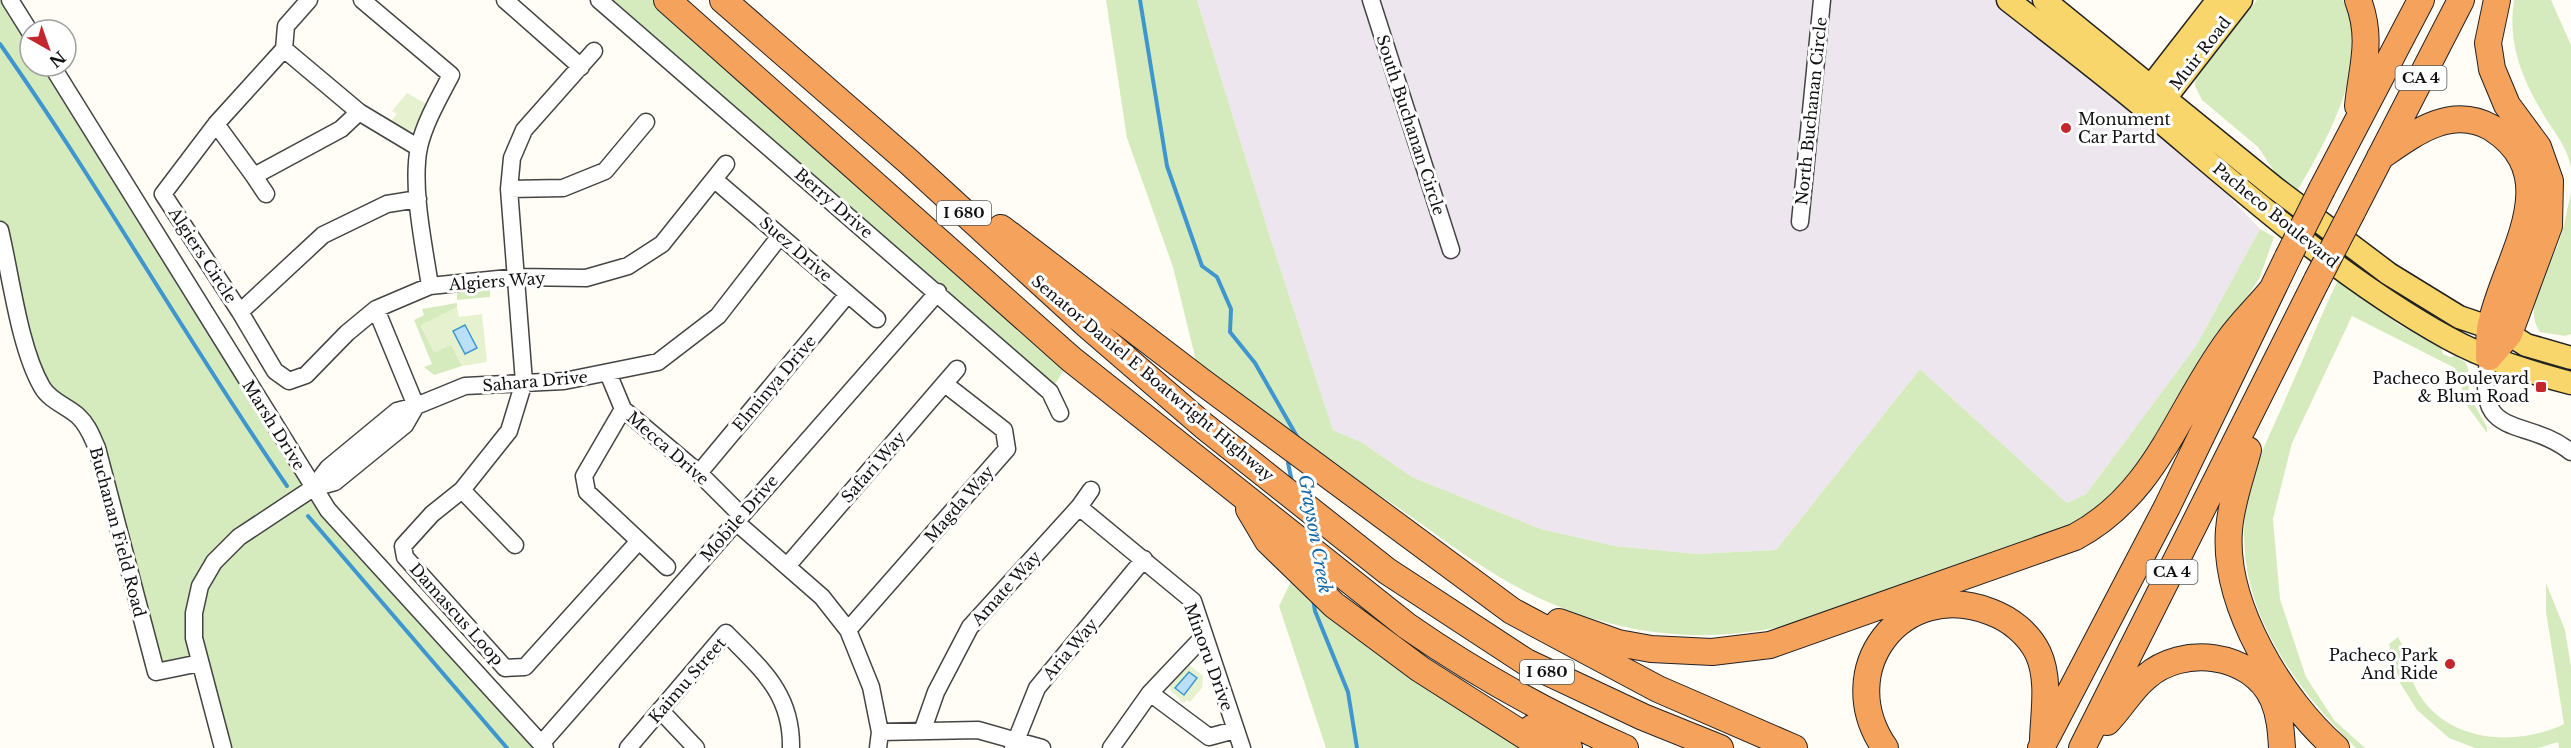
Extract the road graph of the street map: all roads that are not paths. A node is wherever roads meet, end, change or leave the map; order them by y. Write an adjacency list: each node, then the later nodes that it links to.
1 (10, 0): 18 (street)
2 (309, 0): 19 (street)
3 (362, 0): 29 (street)
4 (505, 0): 21 (street)
5 (599, 0): 45 (street, Berry Drive)
6 (667, 0): 68 (highway, Senator Daniel E Boatwright Highway / I 680)
7 (723, 0): 31 (highway, Senator Daniel E Boatwright Highway / I 680)
8 (1371, 0): 41 (street, South Buchanan Circle)
9 (1822, 0): 38 (street, North Buchanan Circle)
10 (2008, 0): 24 (main road, Pacheco Boulevard)
11 (2044, 0): 23 (main road, Pacheco Boulevard)
12 (2218, 0): 23 (main road, Muir Road)
13 (2241, 0): 23 (main road, Muir Road)
14 (2358, 0): 28 (highway)
15 (2421, 0): 28 (highway, CA 4)
16 (2462, 0): 30 (highway, CA 4)
17 (2497, 0): 50 (highway)
18 (21, 18)
19 (284, 48): 25 (street); 27 (street, Algiers Circle)
20 (594, 51): 21 (street)
21 (581, 67): 35 (street)
22 (59, 78): 65 (street, Marsh Drive)
23 (2159, 91): 24 (main road, Muir Road); 50 (main road, Pacheco Boulevard)
24 (2147, 110): 51 (main road, Pacheco Boulevard)
25 (359, 112): 29 (street); 33 (street)
26 (646, 122): 35 (street)
27 (216, 124): 33 (street); 48 (street, Algiers Circle)
28 (2356, 124): 44 (highway, CA 4, bridge)
29 (419, 148): 37 (street)
30 (2380, 157): 50 (highway); 59 (highway, CA 4, bridge)
31 (908, 161): 76 (highway); 100 (highway, Senator Daniel E Boatwright Highway / I 680)
32 (726, 164): 34 (street, Algiers Way)
33 (254, 176): 36 (street)
34 (715, 180): 40 (street, Suez Drive); 42 (street, Algiers Way)
35 (509, 189): 42 (street)
36 (266, 194)
37 (418, 200): 43 (street); 48 (street)
38 (1800, 222)
39 (0, 230): 79 (street, Buchanan Field Road)
40 (780, 236): 46 (street, Suez Drive); 54 (street, Sahara Drive)
41 (1451, 250)
42 (517, 277): 43 (street, Algiers Way); 56 (street)
43 (430, 286): 47 (street, Algiers Way)
44 (2271, 291): 76 (highway); 88 (highway, CA 4)
45 (938, 292): 62 (street, Berry Drive); 70 (street, Mobile Drive)
46 (848, 294): 49 (street, Suez Drive); 64 (street, Elminya Drive)
47 (376, 309): 55 (street, Algiers Way); 60 (street)
48 (240, 312): 55 (street, Algiers Circle)
49 (877, 319)
50 (2500, 331): 51 (highway); 52 (main road, Pacheco Boulevard)
51 (2489, 357): 57 (main road, Pacheco Boulevard); 63 (street)
52 (2571, 358)
53 (957, 369): 58 (street, Safari Way)
54 (608, 373): 56 (street, Sahara Drive); 61 (street, Mecca Drive)
55 (289, 381)
56 (524, 382): 60 (street, Sahara Drive); 66 (street, Damascus Loop)
57 (2571, 383)
58 (945, 384): 74 (street, Safari Way); 77 (street, Magda Way)
59 (2258, 400): 89 (highway, CA 4); 104 (highway)
60 (416, 406): 65 (street)
61 (623, 409): 64 (street, Mecca Drive); 71 (street)
62 (1060, 413)
63 (2571, 452)
64 (699, 473): 70 (street, Mecca Drive)
65 (313, 488): 79 (street); 87 (street, Marsh Drive)
66 (462, 490): 71 (street, Damascus Loop); 72 (street)
67 (1091, 490): 69 (street, Amate Way)
68 (1241, 496): 80 (highway); 99 (highway, Senator Daniel E Boatwright Highway / I 680)
69 (1079, 507): 73 (street, Minoru Drive); 83 (street, Amate Way)
70 (739, 518): 74 (street, Mecca Drive); 87 (street, Mobile Drive)
71 (638, 542): 75 (street)
72 (515, 545)
73 (1144, 559): 78 (street, Minoru Drive); 86 (street, Aria Way)
74 (788, 565): 77 (street, Mecca Drive)
75 (667, 567)
76 (1455, 568): 101 (highway)
77 (848, 630): 85 (street, Mecca Drive)
78 (1204, 636): 81 (street); 84 (street, Minoru Drive)
79 (200, 663): 90 (street)
80 (1420, 669): 97 (highway); 98 (highway)
81 (1150, 693): 84 (street); 95 (street)
82 (660, 710): 91 (street, Kaimu Street); 92 (street); 93 (street, Kaimu Street)
83 (922, 729): 85 (street); 86 (street)
84 (1235, 730): 96 (street, Minoru Drive)
85 (879, 740)
86 (1014, 743): 94 (street)
87 (543, 746)
88 (2042, 746): 102 (highway)
89 (2083, 746): 103 (highway)
90 (223, 748)
91 (628, 748)
92 (696, 748)
93 (791, 748)
94 (1042, 748)
95 (1111, 748)
96 (1242, 748)
97 (1544, 748)
98 (1569, 748)
99 (1626, 748)
100 (1720, 748)
101 (1794, 748)
102 (1884, 748)
103 (2282, 748)
104 (2336, 748)

